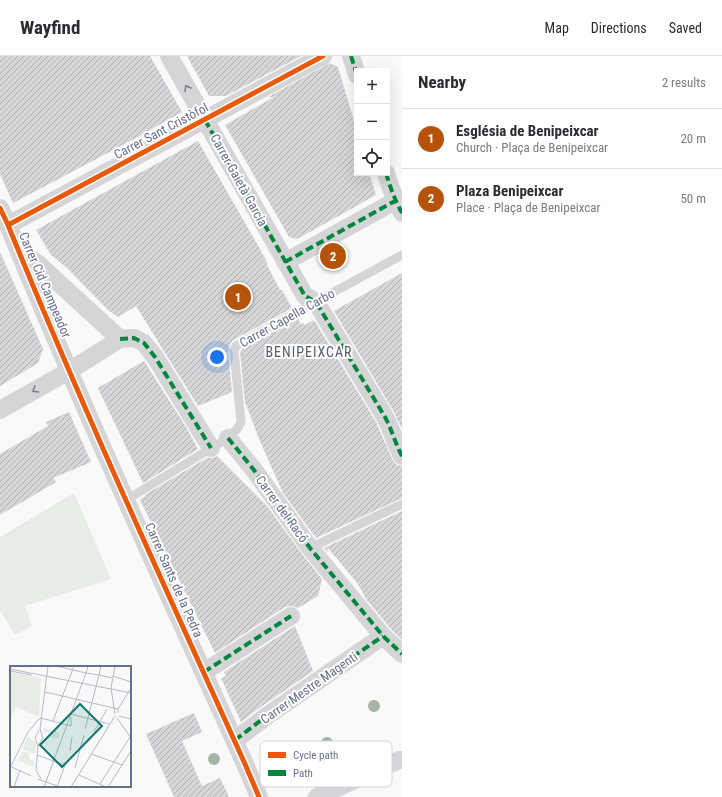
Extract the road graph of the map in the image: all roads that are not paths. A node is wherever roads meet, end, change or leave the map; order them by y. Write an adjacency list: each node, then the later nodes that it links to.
1 (169, 56): 5 (street, Carrer Gaietà Garcia, one-way to 1)
2 (324, 56): 5 (street, Carrer Sant Cristòfol)
3 (351, 56): 4 (street)
4 (355, 68)
5 (205, 120): 8 (street, Carrer Sant Cristòfol); 11 (street, Carrer Gaietà Garcia)
6 (393, 194): 11 (street)
7 (0, 208): 8 (street, Carrer Cid Campeador)
8 (8, 225): 9 (street, Carrer Cid Campeador)
9 (19, 251): 13 (street); 14 (street, Carrer Cid Campeador)
10 (402, 255): 12 (lane, Carrer Capella Carbo)
11 (284, 262): 12 (street, Carrer Gaietà Garcia)
12 (316, 302): 16 (lane, Carrer Capella Carbo); 18 (street)
13 (120, 339): 14 (street); 17 (street)
14 (69, 371): 15 (street, one-way to 15); 19 (street, Carrer Sants de la Pedra)
15 (0, 410)
16 (228, 438): 17 (lane, Carrer Capella Carbo); 21 (street, Carrer del Racó)
17 (211, 448): 19 (lane, Carrer Capella Carbo)
18 (402, 456)
19 (126, 500): 25 (street, Carrer Sants de la Pedra)
20 (402, 504): 21 (lane)
21 (310, 548): 23 (street, Carrer del Racó)
22 (291, 616): 25 (street)
23 (383, 636): 24 (street, Carrer del Racó); 26 (street, Carrer Mestre Magenti)
24 (402, 654)
25 (204, 672): 26 (street, Carrer Sants de la Pedra)
26 (235, 740): 30 (street, Carrer Sants de la Pedra)
27 (402, 760): 28 (street)
28 (392, 763)
29 (339, 787): 31 (street)
30 (259, 797)
31 (317, 797)

